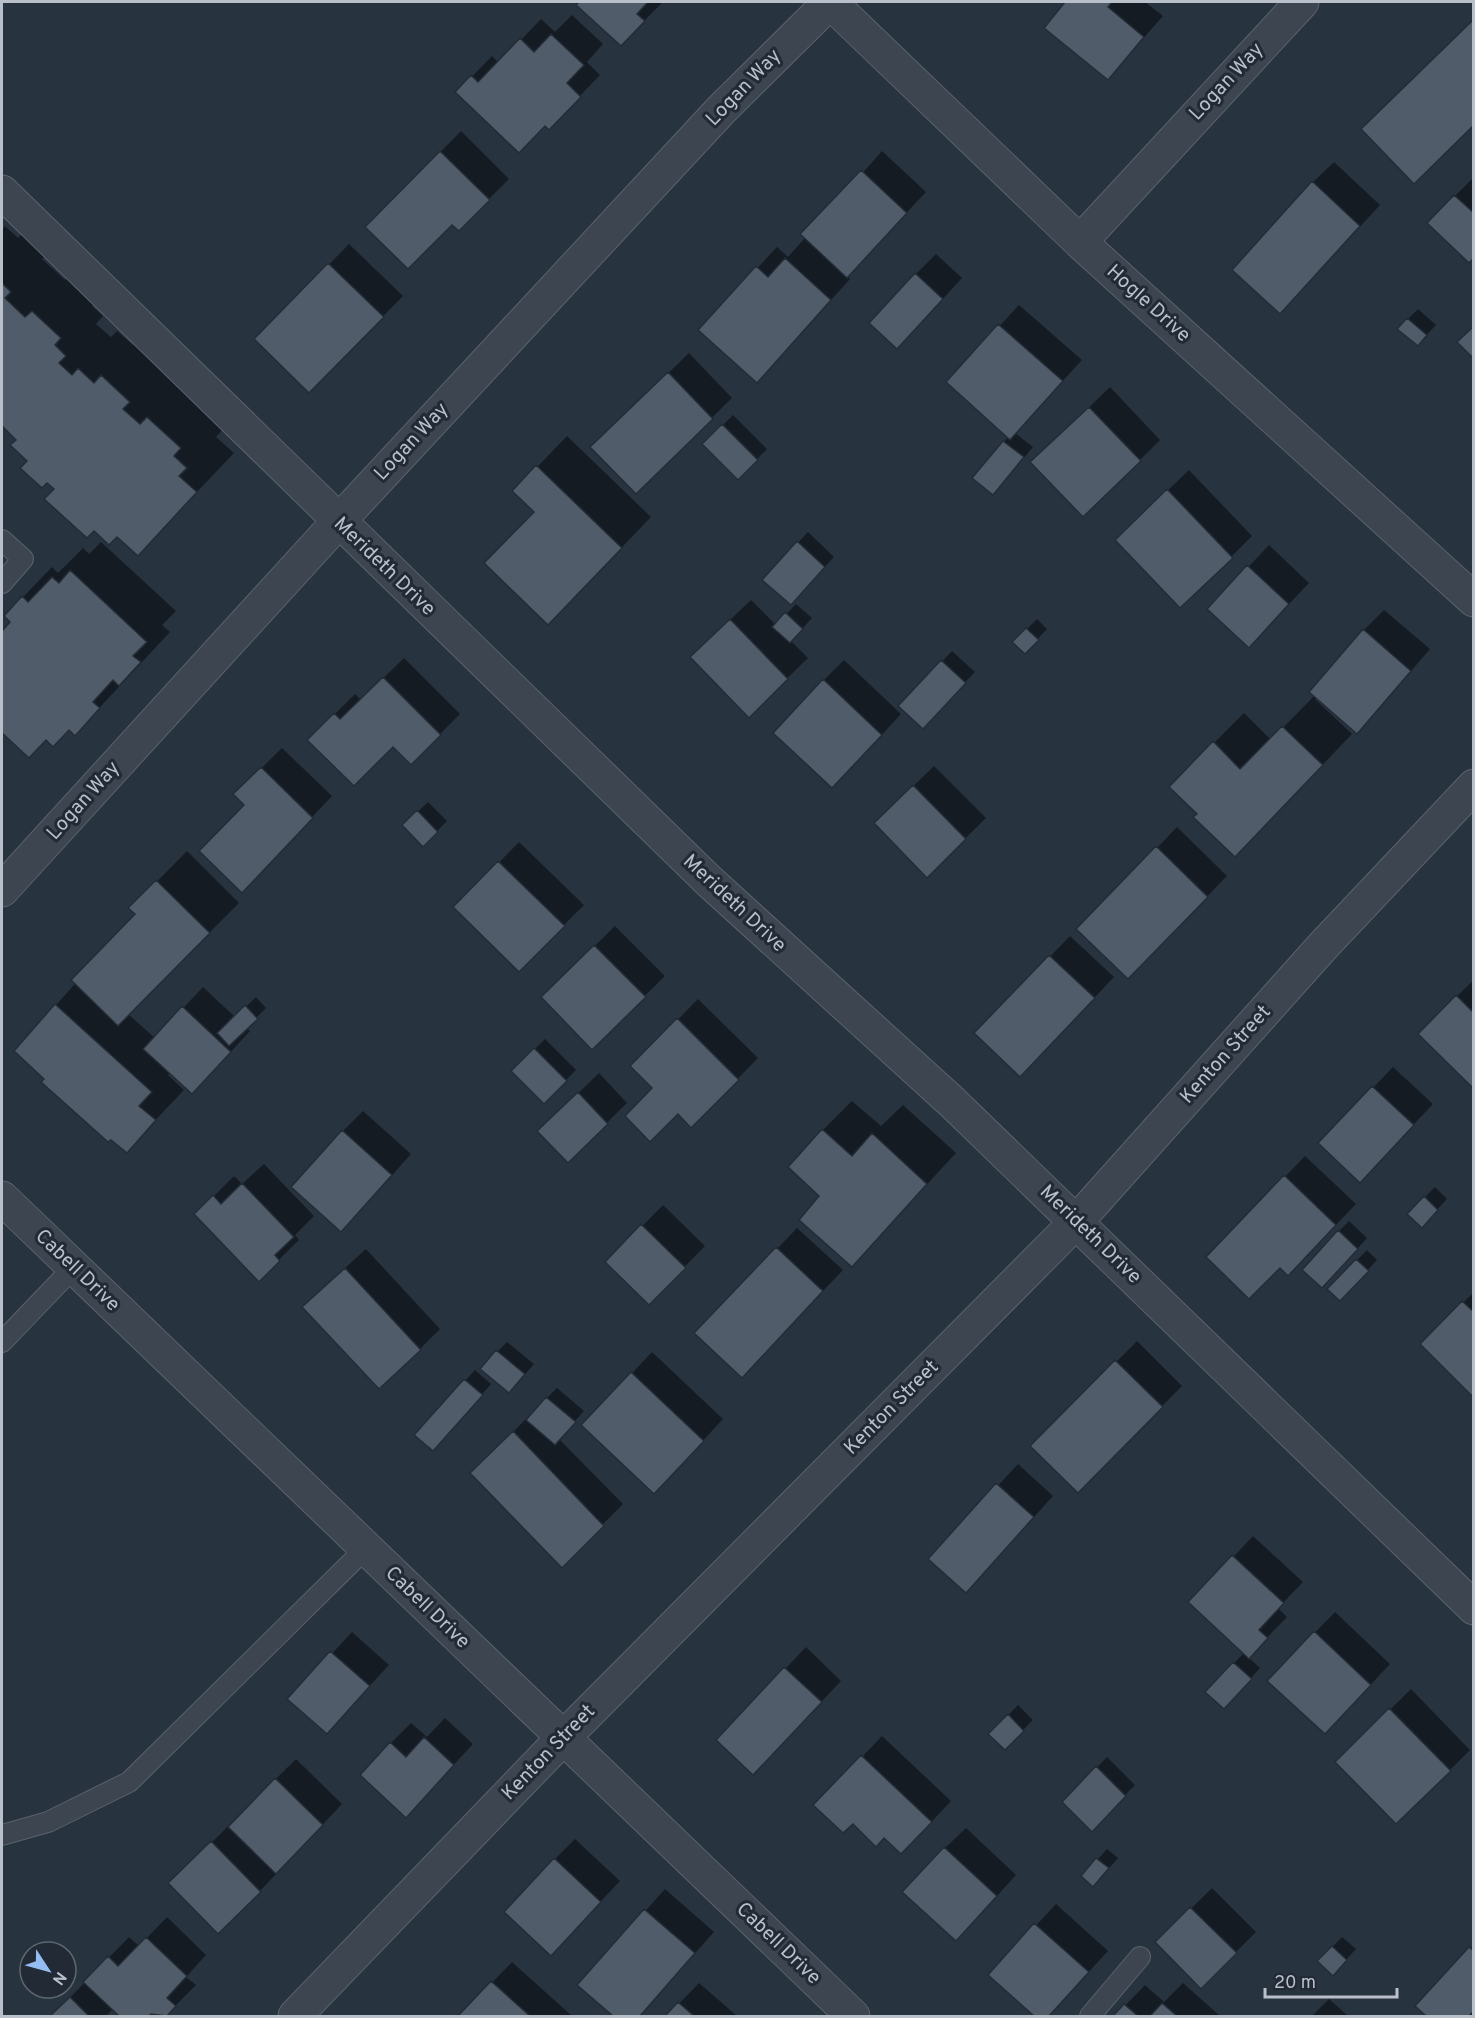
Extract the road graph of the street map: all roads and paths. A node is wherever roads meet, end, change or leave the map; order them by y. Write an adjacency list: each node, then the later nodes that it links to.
1 (830, 2): 4 (street, Hogle Drive); 5 (street, Logan Way)
2 (1302, 2): 4 (street, Logan Way)
3 (2, 192): 5 (street, Merideth Drive)
4 (1080, 242): 8 (street, Hogle Drive)
5 (338, 522): 10 (street, Logan Way); 12 (street, Merideth Drive)
6 (2, 540): 7 (lane)
7 (2, 583)
8 (1473, 600)
9 (1473, 786): 12 (street, Kenton Street)
10 (2, 890)
11 (2, 1198): 13 (street, Cabell Drive)
12 (1077, 1221): 16 (street, Merideth Drive); 17 (street, Kenton Street)
13 (73, 1268): 14 (lane); 15 (street, Cabell Drive)
14 (2, 1342)
15 (365, 1548): 17 (street, Cabell Drive); 18 (lane)
16 (1473, 1608)
17 (563, 1738): 20 (street, Kenton Street); 21 (street, Cabell Drive)
18 (2, 1835)
19 (1140, 1957): 22 (lane)
20 (295, 2016)
21 (853, 2016)
22 (1089, 2016)

